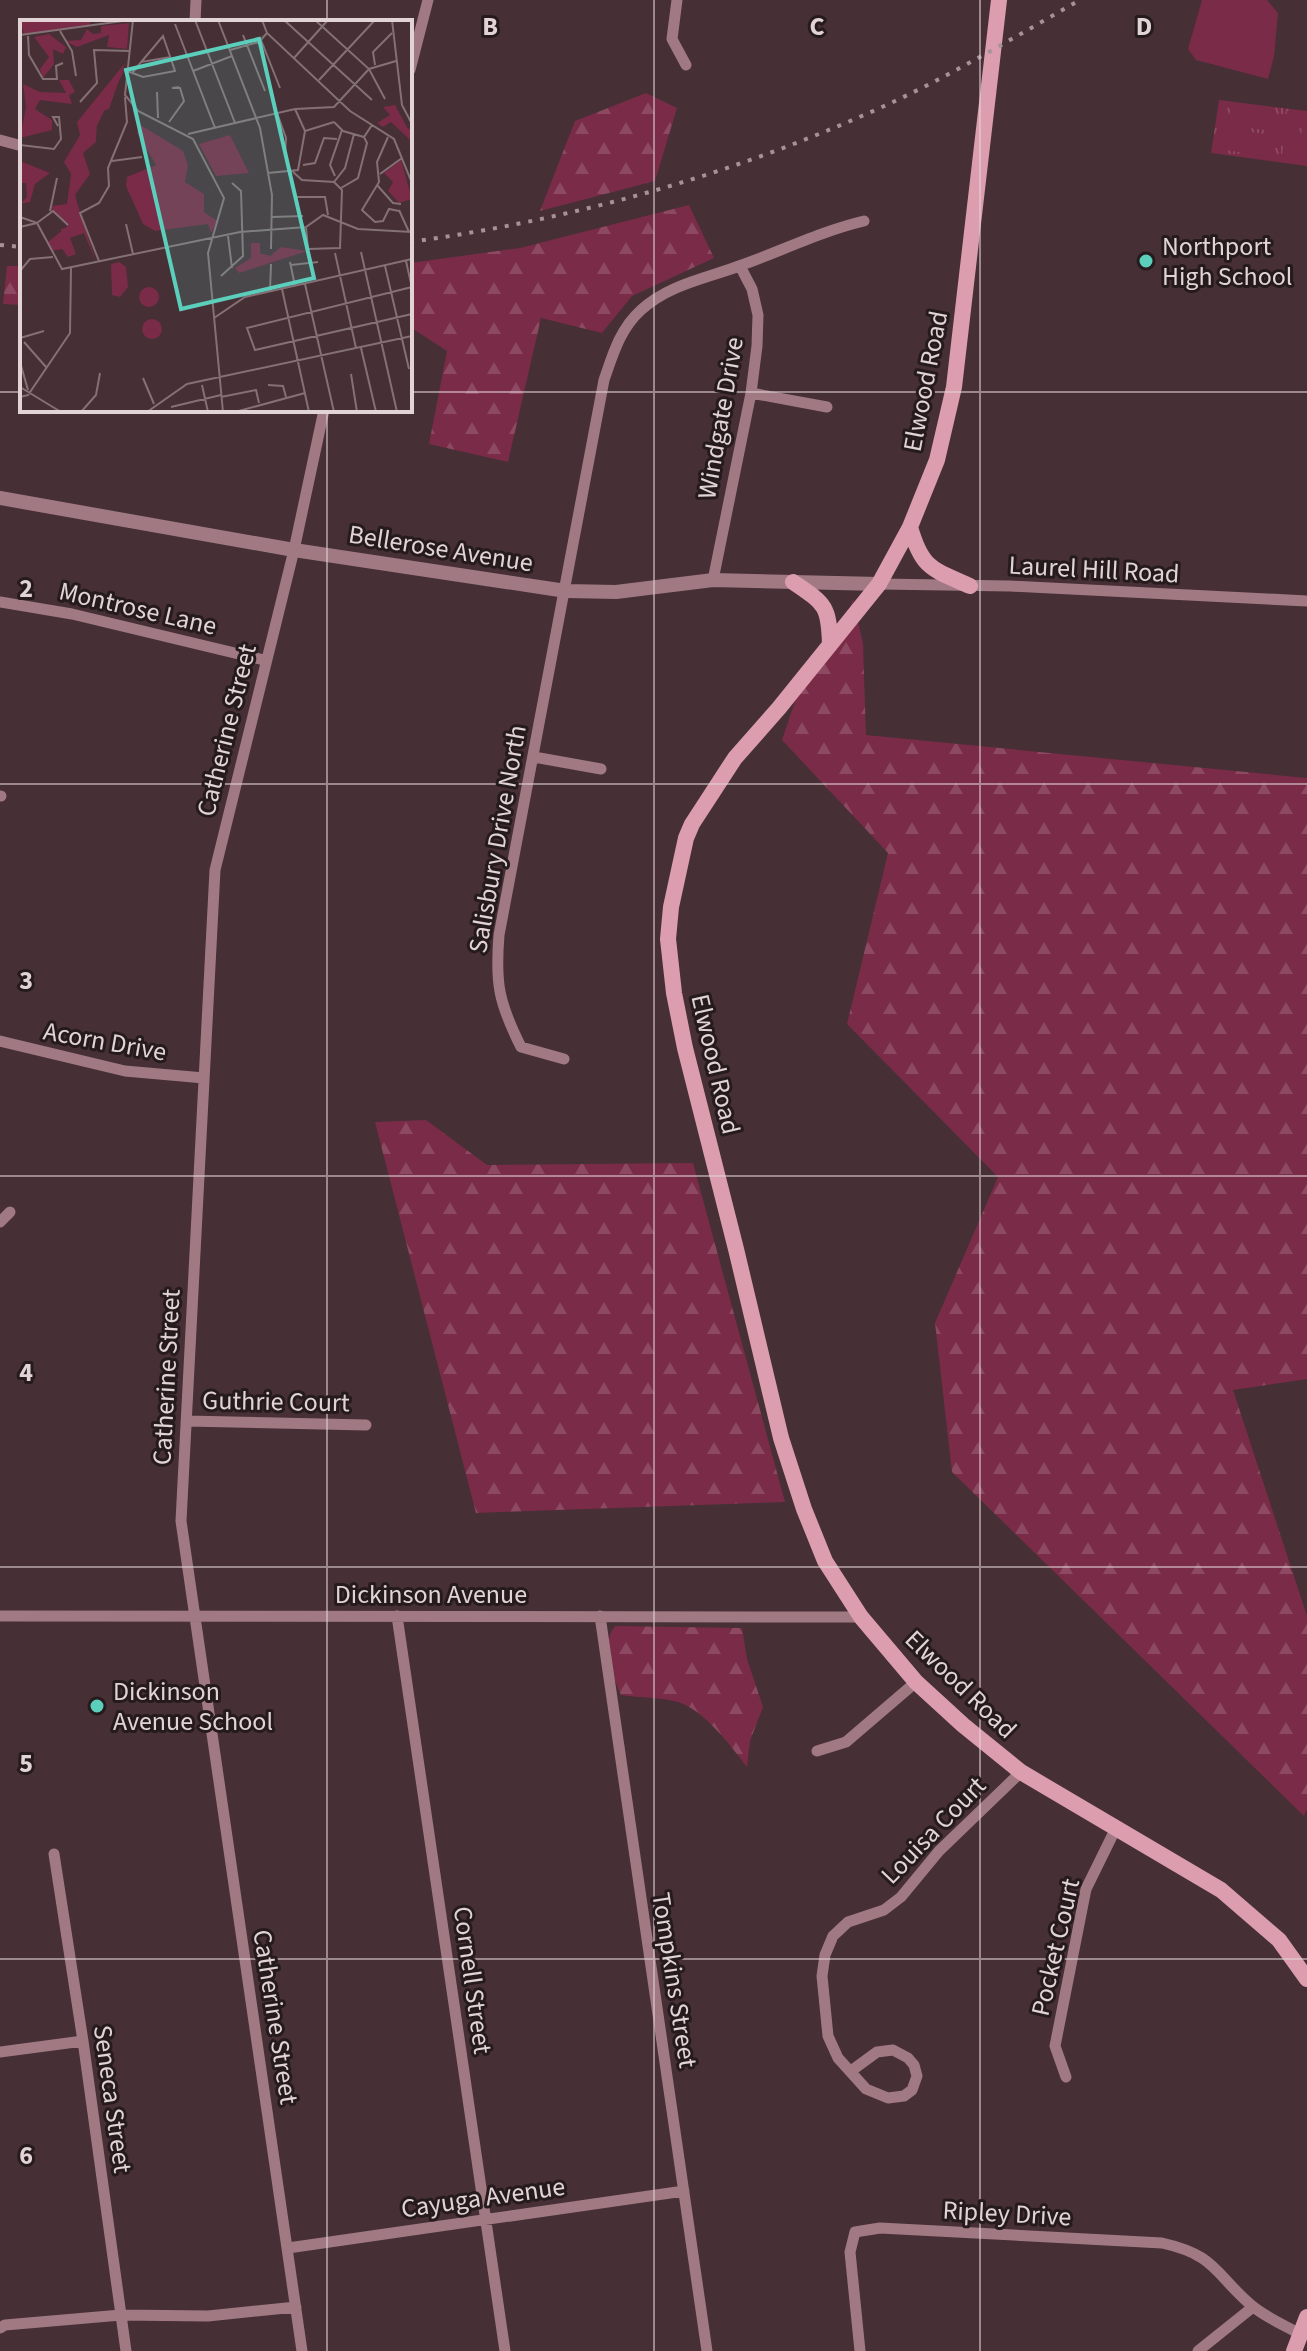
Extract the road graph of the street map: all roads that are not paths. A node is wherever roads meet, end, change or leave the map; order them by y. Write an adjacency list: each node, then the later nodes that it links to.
1 (196, 0): 5 (street)
2 (428, 0): 6 (street)
3 (677, 0): 7 (street)
4 (999, 0): 16 (main road, Elwood Road)
5 (195, 20)
6 (412, 62)
7 (686, 65)
8 (0, 140): 9 (street)
9 (20, 145)
10 (864, 221): 11 (street, Salisbury Drive North)
11 (740, 266): 12 (street, Windgate Drive); 22 (street, Salisbury Drive North)
12 (751, 393): 13 (street); 18 (street, Windgate Drive)
13 (827, 407)
14 (324, 412): 17 (street, Catherine Street)
15 (0, 498): 17 (street, Bellerose Avenue)
16 (910, 527): 20 (main road, Elwood Road); 21 (main road)
17 (294, 550): 22 (street, Bellerose Avenue); 26 (street, Catherine Street)
18 (713, 580): 19 (street, Bellerose Avenue); 22 (street, Bellerose Avenue)
19 (793, 582): 20 (street, Bellerose Avenue); 25 (main road)
20 (879, 584): 21 (street, Laurel Hill Road); 25 (main road, Elwood Road)
21 (970, 586): 23 (street, Laurel Hill Road)
22 (566, 591): 27 (street, Salisbury Drive North)
23 (1307, 601)
24 (0, 602): 26 (street, Montrose Lane)
25 (830, 645): 40 (main road, Elwood Road)
26 (264, 660): 31 (street, Catherine Street)
27 (534, 757): 28 (street); 30 (street, Salisbury Drive North)
28 (601, 769)
29 (0, 1041): 31 (street, Acorn Drive)
30 (564, 1059)
31 (204, 1078): 34 (street, Catherine Street)
32 (10, 1212): 33 (street)
33 (0, 1222)
34 (186, 1421): 35 (street, Guthrie Court); 37 (street, Catherine Street)
35 (366, 1425)
36 (0, 1616): 37 (street, Dickinson Avenue)
37 (194, 1616): 38 (street, Dickinson Avenue); 53 (street, Catherine Street)
38 (397, 1616): 39 (street, Dickinson Avenue); 52 (street, Cornell Street)
39 (600, 1616): 40 (street, Dickinson Avenue); 51 (street, Tompkins Street)
40 (861, 1617): 41 (main road, Elwood Road)
41 (916, 1682): 42 (street); 43 (main road, Elwood Road)
42 (817, 1751)
43 (1021, 1772): 44 (main road, Elwood Road); 49 (street, Louisa Court)
44 (1115, 1830): 46 (main road, Elwood Road); 50 (street, Pocket Court)
45 (54, 1854): 47 (street, Seneca Street)
46 (1307, 1979)
47 (83, 2041): 48 (street); 56 (street, Seneca Street)
48 (0, 2052)
49 (851, 2071): 49 (street, Louisa Court)
50 (1066, 2077)
51 (684, 2191): 52 (street, Cayuga Avenue); 63 (street, Tompkins Street)
52 (486, 2218): 53 (street, Cayuga Avenue); 62 (street, Cornell Street)
53 (288, 2248): 54 (street, Catherine Street)
54 (296, 2307): 56 (street); 61 (street, Catherine Street)
55 (1253, 2307): 59 (street, Ripley Drive); 64 (street, Ripley Drive); 65 (street)
56 (121, 2315): 58 (street); 60 (street, Seneca Street)
57 (1307, 2317): 59 (main road)
58 (0, 2328)
59 (1300, 2334): 66 (main road)
60 (126, 2351)
61 (302, 2351)
62 (505, 2351)
63 (707, 2351)
64 (860, 2351)
65 (1198, 2351)
66 (1294, 2351)

